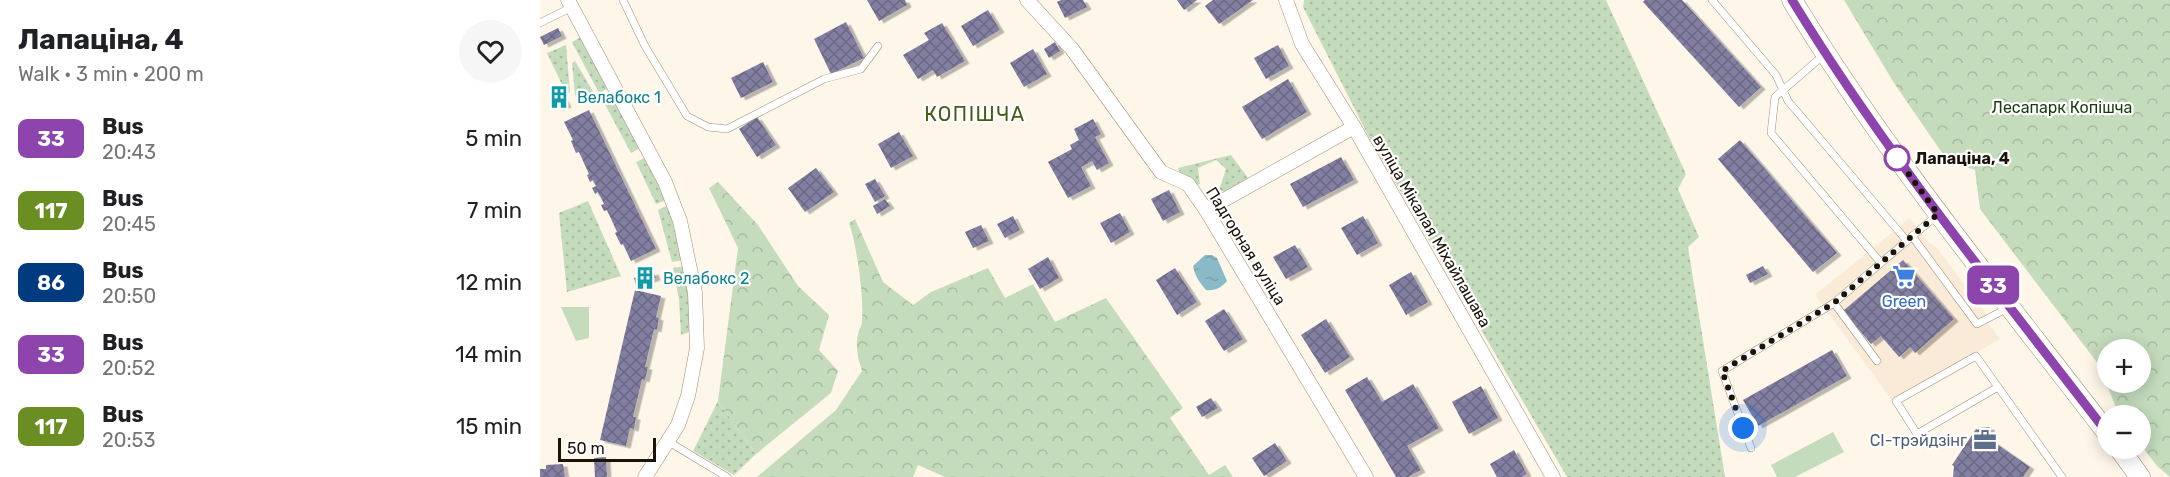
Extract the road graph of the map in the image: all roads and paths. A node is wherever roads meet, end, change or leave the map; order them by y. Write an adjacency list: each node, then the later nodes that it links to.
1 (623, 0): 8 (lane)
2 (1027, 0): 12 (street, Падгорная вуліца)
3 (1286, 0): 11 (street, вуліца Мікалая Міхайлашава)
4 (1712, 0): 10 (lane)
5 (1792, 0): 9 (main road)
6 (570, 3): 7 (lane); 21 (street)
7 (540, 23)
8 (878, 46)
9 (1825, 54): 10 (lane); 13 (main road)
10 (1783, 89): 14 (lane); 15 (lane)
11 (1354, 127): 12 (street); 27 (street, вуліца Мікалая Міхайлашава)
12 (1206, 210): 26 (street, Падгорная вуліца)
13 (1938, 214): 14 (lane); 17 (main road)
14 (1910, 238): 15 (lane); 17 (lane)
15 (1881, 262): 16 (lane)
16 (1834, 303): 18 (lane); 22 (lane)
17 (2010, 307): 20 (main road)
18 (1877, 361)
19 (1998, 387): 19 (lane); 28 (lane)
20 (2097, 420)
21 (669, 442): 24 (street); 25 (lane)
22 (1751, 448)
23 (2127, 459): 29 (main road)
24 (645, 477)
25 (727, 477)
26 (1366, 477)
27 (1552, 477)
28 (2062, 477)
29 (2140, 477)

